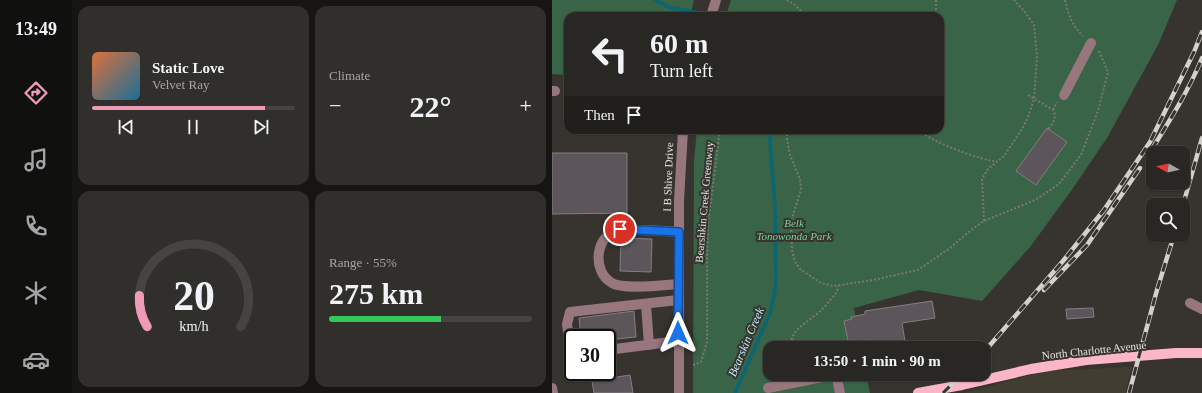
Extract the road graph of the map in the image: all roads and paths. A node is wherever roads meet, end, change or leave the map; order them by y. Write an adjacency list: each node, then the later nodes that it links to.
1 (716, 0): 6 (street)
2 (788, 0): 7 (path)
3 (936, 0): 8 (path)
4 (1014, 0): 12 (path)
5 (1065, 0): 9 (path)
6 (712, 12)
7 (802, 12)
8 (936, 12)
9 (1091, 43): 11 (street); 19 (path)
10 (1028, 95): 12 (path)
11 (1064, 95)
12 (1034, 99): 13 (path); 18 (path)
13 (1048, 131)
14 (683, 134): 20 (street, I B Shive Drive)
15 (719, 134): 33 (path, Bearshkin Creek Greenway)
16 (787, 134): 22 (path)
17 (925, 134): 18 (path)
18 (999, 162): 19 (path)
19 (984, 221): 22 (path)
20 (679, 232): 21 (street, I B Shive Drive); 21 (street)
21 (678, 284): 23 (street, I B Shive Drive)
22 (838, 286): 29 (path)
23 (678, 300): 25 (street); 28 (street, I B Shive Drive)
24 (1190, 303): 26 (street)
25 (646, 304): 27 (street); 30 (street)
26 (1202, 309)
27 (568, 329)
28 (678, 341): 30 (street); 39 (street, I B Shive Drive)
29 (791, 341)
30 (649, 345): 31 (street)
31 (616, 349)
32 (1202, 353): 41 (main road, North Charlotte Avenue)
33 (693, 366)
34 (802, 381): 37 (street)
35 (837, 381): 40 (street)
36 (552, 388): 38 (street)
37 (768, 388)
38 (553, 393)
39 (679, 393)
40 (840, 393)
41 (918, 393)

